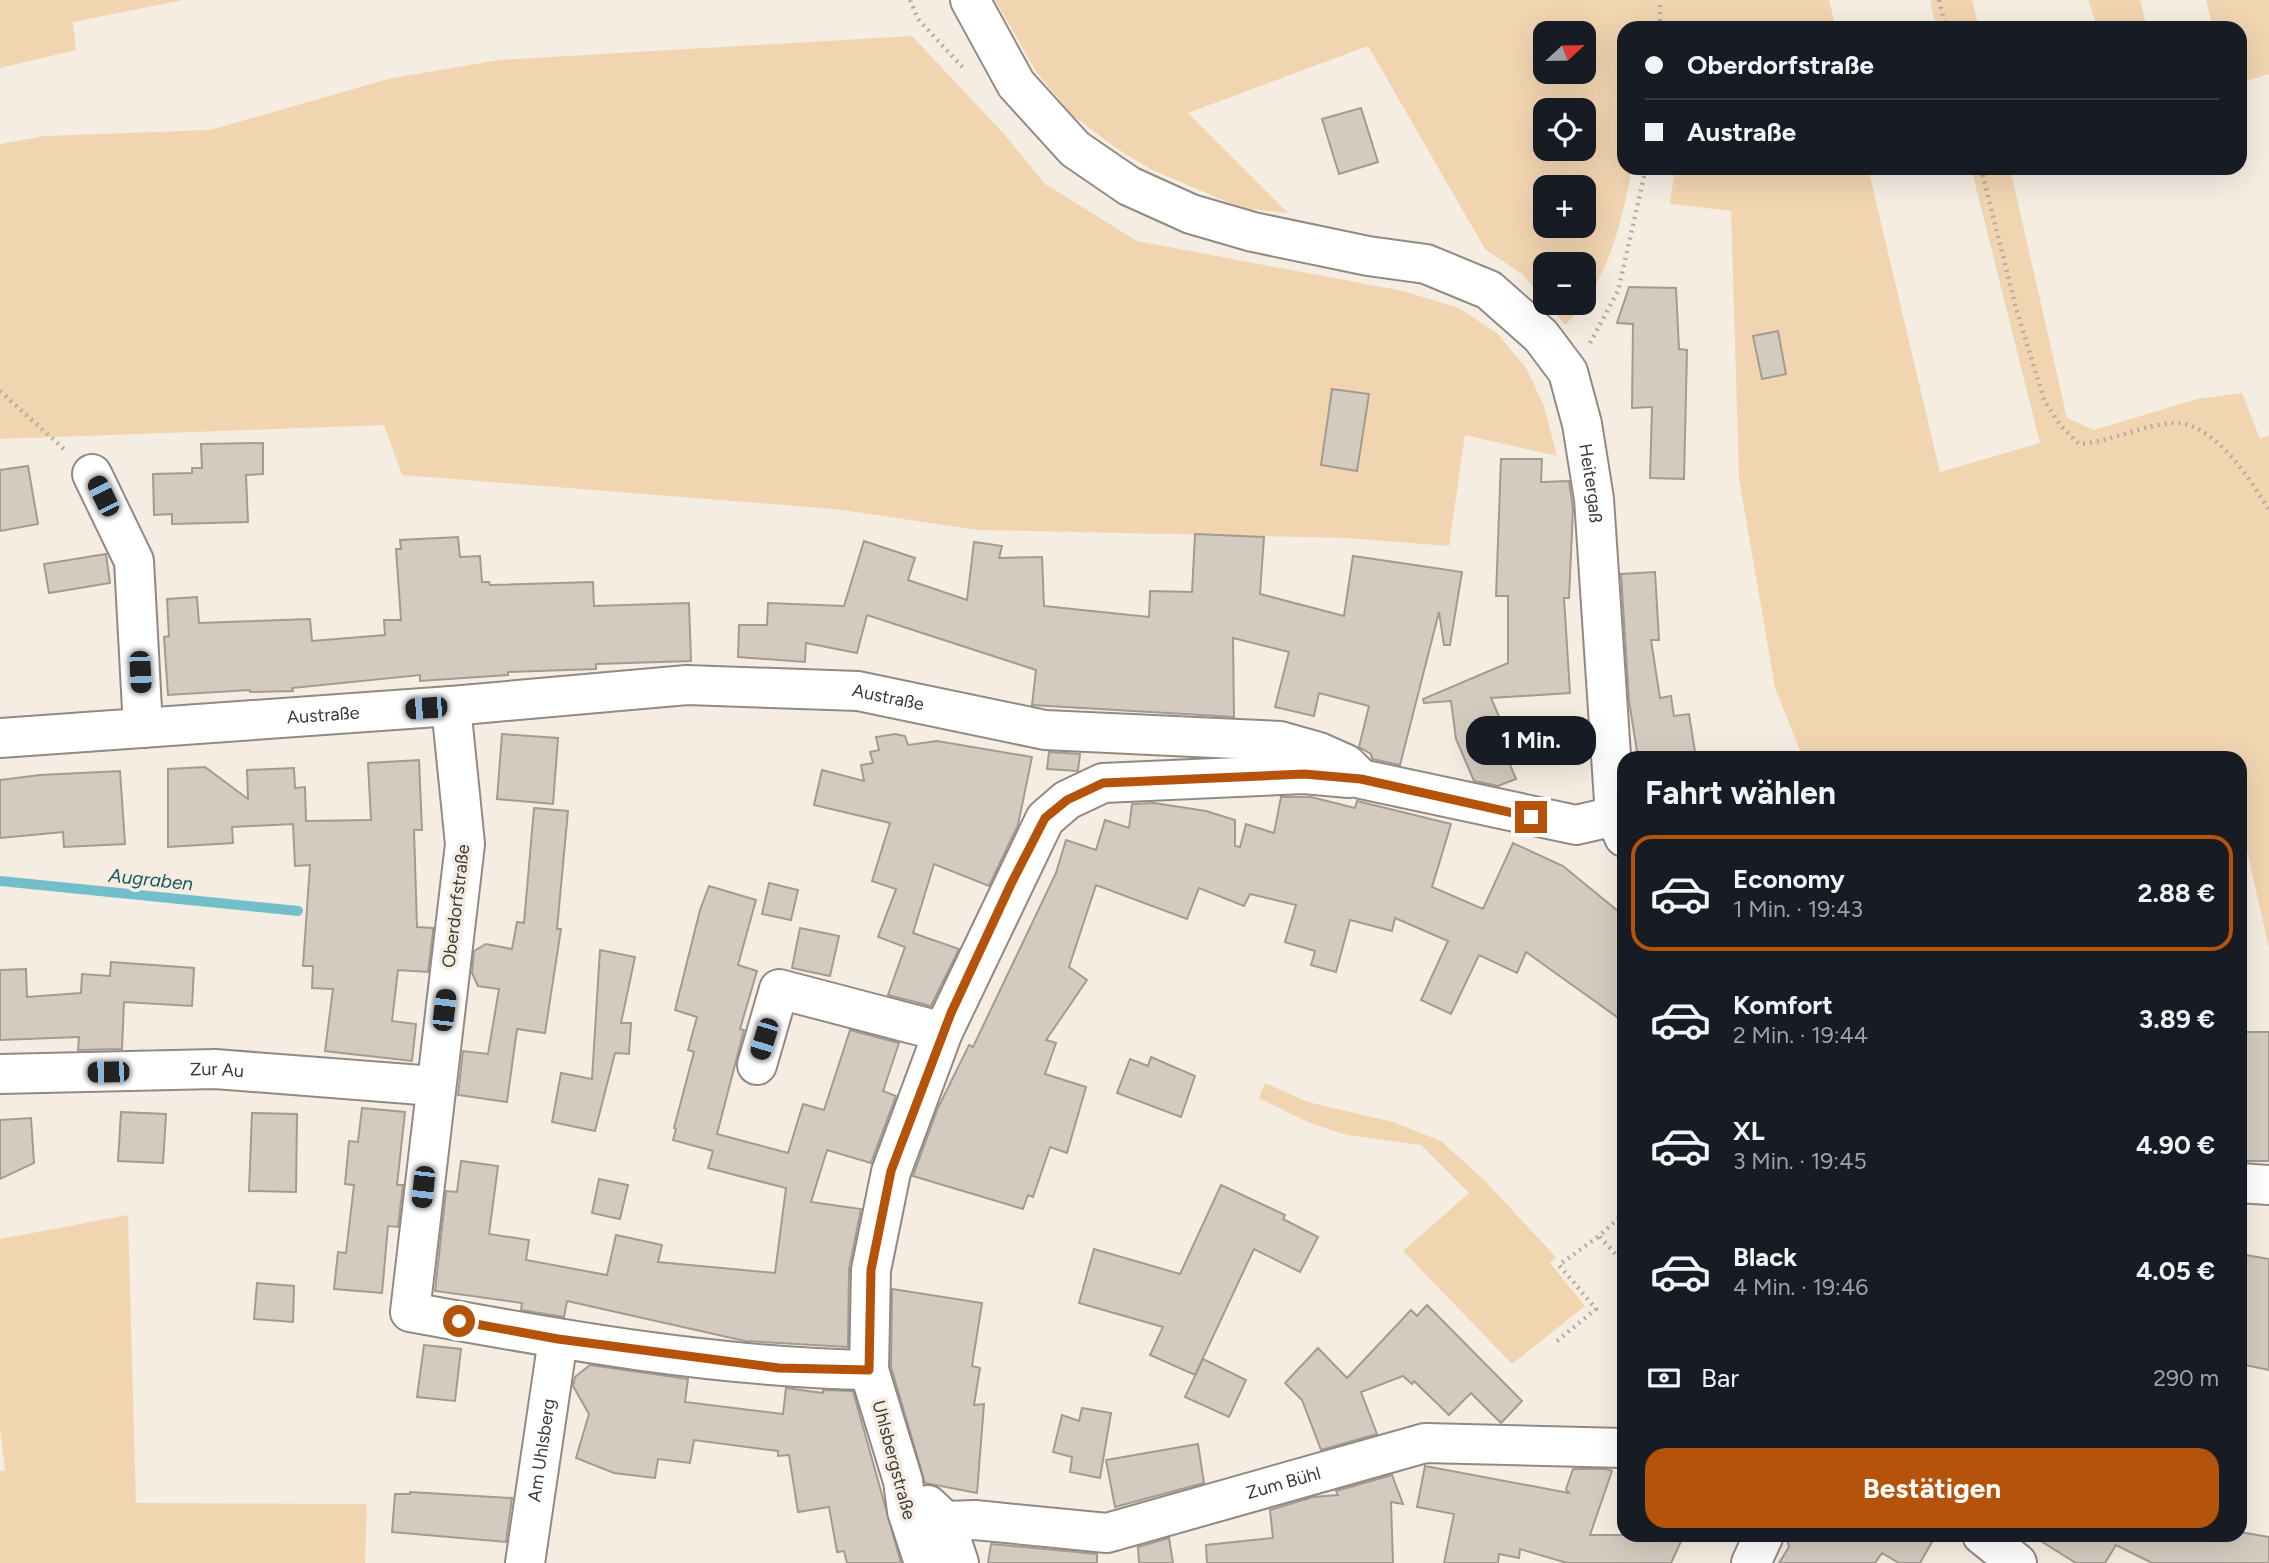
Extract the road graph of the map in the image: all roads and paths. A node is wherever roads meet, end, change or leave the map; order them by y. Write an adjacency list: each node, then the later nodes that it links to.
1 (970, 0): 8 (street, Heitergaß)
2 (1660, 0): 4 (path)
3 (1939, 0): 5 (path)
4 (1660, 21)
5 (1944, 21)
6 (1644, 175): 8 (path)
7 (1983, 175): 11 (path)
8 (1569, 372): 16 (street, Heitergaß)
9 (0, 391): 10 (path)
10 (92, 474): 13 (street)
11 (2269, 510)
12 (451, 706): 13 (street, Austraße); 15 (street, Austraße); 21 (street, Oberdorfstraße)
13 (143, 728): 14 (street, Austraße)
14 (0, 738)
15 (1361, 779): 17 (street, Austraße); 18 (street, Uhlsbergstraße)
16 (1617, 801)
17 (1617, 827)
18 (943, 1032): 19 (street); 29 (street, Uhlsbergstraße)
19 (757, 1065)
20 (0, 1074): 21 (street, Zur Au)
21 (434, 1086): 27 (street, Oberdorfstraße)
22 (2247, 1183): 23 (street)
23 (2269, 1185)
24 (1617, 1219): 25 (path)
25 (1599, 1236): 26 (path); 28 (path)
26 (1617, 1255)
27 (558, 1339): 29 (street, Oberdorfstraße); 35 (street, Am Uhlsberg)
28 (1557, 1340)
29 (869, 1370): 31 (street, Uhlsbergstraße)
30 (1617, 1448): 32 (street, Zum Bühl)
31 (903, 1481): 32 (street); 36 (street, Uhlsbergstraße)
32 (945, 1521): 37 (street)
33 (1761, 1542): 38 (street)
34 (1991, 1542): 39 (street)
35 (525, 1563)
36 (925, 1563)
37 (960, 1563)
38 (1751, 1563)
39 (2017, 1563)

